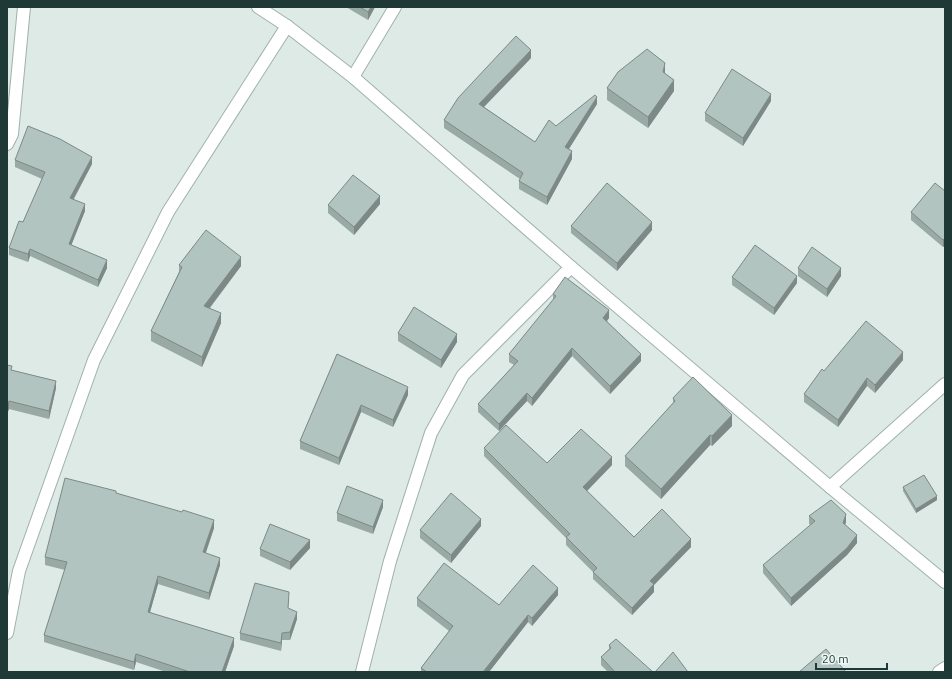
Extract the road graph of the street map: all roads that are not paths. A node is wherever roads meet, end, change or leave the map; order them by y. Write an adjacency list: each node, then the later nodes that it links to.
1 (24, 7): 6 (street)
2 (258, 7): 4 (street)
3 (394, 7): 5 (street)
4 (287, 26): 5 (street); 11 (street)
5 (353, 77): 7 (street)
6 (7, 144)
7 (571, 267): 9 (street); 13 (street)
8 (945, 384): 9 (street)
9 (830, 487): 10 (street)
10 (945, 582)
11 (7, 633)
12 (945, 668): 14 (street)
13 (362, 672)
14 (939, 672)

